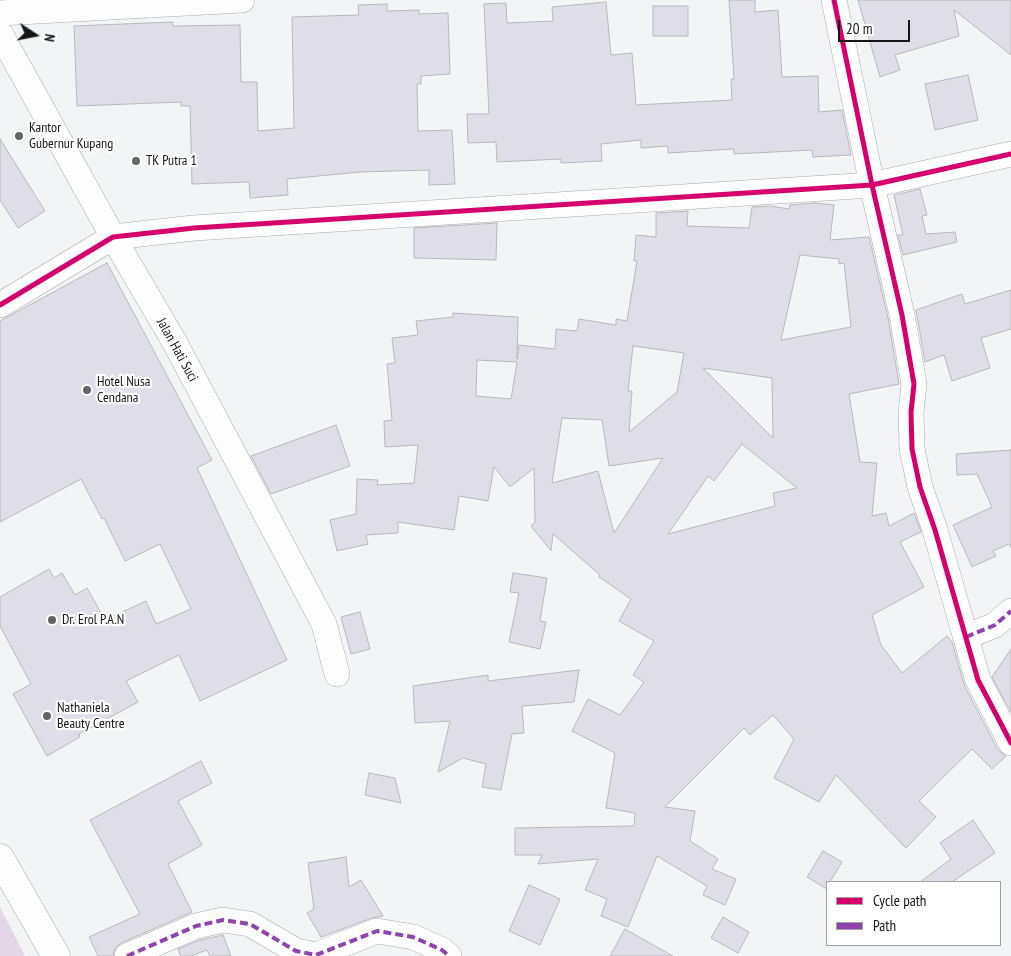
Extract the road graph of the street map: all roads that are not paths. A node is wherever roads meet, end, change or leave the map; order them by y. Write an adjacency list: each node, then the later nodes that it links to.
1 (242, 0): 3 (street)
2 (834, 0): 6 (street)
3 (0, 13)
4 (0, 33): 7 (street, Jalan Hati Suci)
5 (1011, 154): 6 (street)
6 (872, 185): 7 (street); 10 (street)
7 (113, 237): 8 (street); 11 (street, Jalan Hati Suci)
8 (0, 305)
9 (1011, 611): 10 (street)
10 (966, 637): 12 (street)
11 (337, 674)
12 (1010, 738)
13 (0, 858): 14 (main road)
14 (56, 956)
15 (127, 956): 16 (street)
16 (449, 956)

